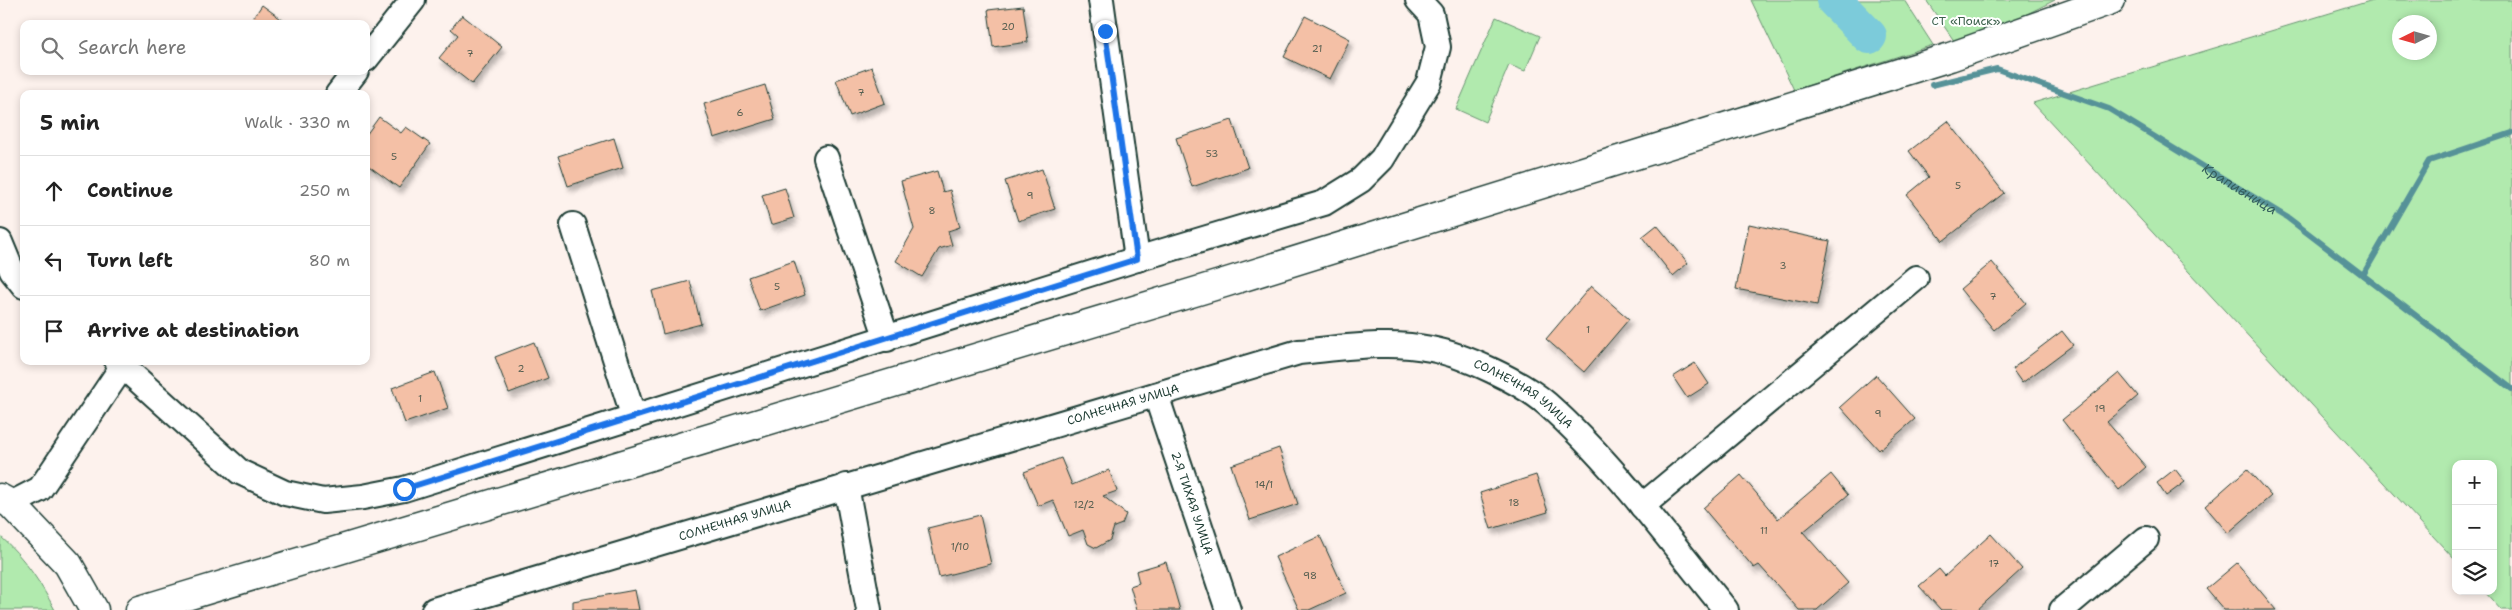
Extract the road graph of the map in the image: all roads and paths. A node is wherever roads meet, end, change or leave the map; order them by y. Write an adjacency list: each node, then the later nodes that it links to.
1 (413, 0): 5 (street)
2 (1101, 0): 11 (street)
3 (1418, 0): 11 (street)
4 (2112, 0): 24 (street)
5 (370, 54)
6 (353, 75): 7 (street)
7 (341, 90)
8 (826, 158): 14 (street)
9 (573, 225): 18 (street)
10 (0, 242): 13 (street)
11 (1137, 259): 14 (street)
12 (1916, 278): 21 (street)
13 (20, 281)
14 (887, 339): 18 (street)
15 (121, 365): 20 (street)
16 (124, 365): 18 (street)
17 (1156, 395): 19 (street, СОЛНЕЧНАЯ УЛИЦА); 21 (street, СОЛНЕЧНАЯ УЛИЦА); 27 (street, 2-Я ТИХАЯ УЛИЦА)
18 (634, 418)
19 (846, 486): 25 (street, СОЛНЕЧНАЯ УЛИЦА); 26 (street)
20 (6, 501): 23 (street)
21 (1642, 506): 28 (street, СОЛНЕЧНАЯ УЛИЦА)
22 (2146, 539): 29 (street)
23 (94, 610)
24 (140, 610)
25 (434, 610)
26 (870, 610)
27 (1228, 610)
28 (1726, 610)
29 (2062, 610)

